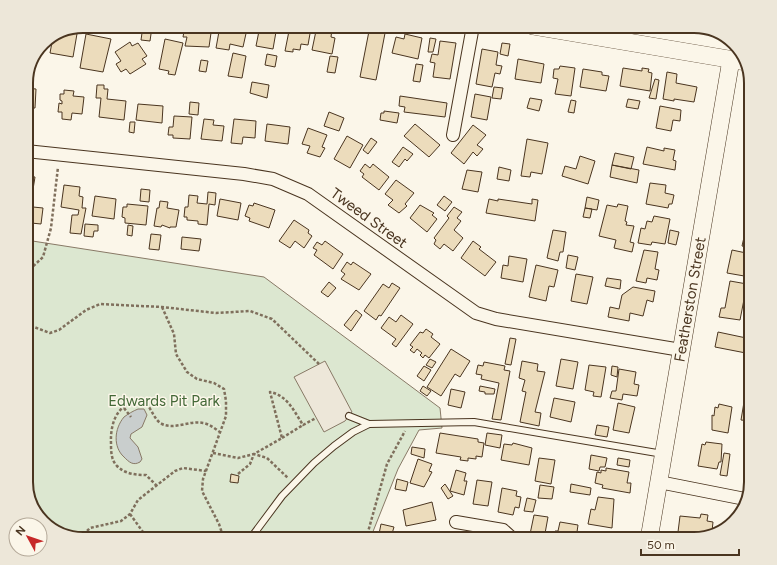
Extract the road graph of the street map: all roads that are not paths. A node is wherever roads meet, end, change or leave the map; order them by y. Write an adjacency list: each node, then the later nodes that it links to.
1 (472, 33): 4 (street)
2 (608, 33): 3 (main road)
3 (739, 61): 6 (main road, Featherston Street)
4 (453, 135)
5 (33, 152): 6 (street, Tweed Street)
6 (681, 350): 9 (main road, Featherston Street)
7 (349, 416): 8 (lane)
8 (369, 424): 9 (lane); 13 (lane)
9 (663, 454): 10 (main road, Featherston Street)
10 (659, 482): 11 (street); 15 (main road, Featherston Street)
11 (741, 498)
12 (456, 522): 14 (street)
13 (255, 532)
14 (505, 532)
15 (650, 532)

